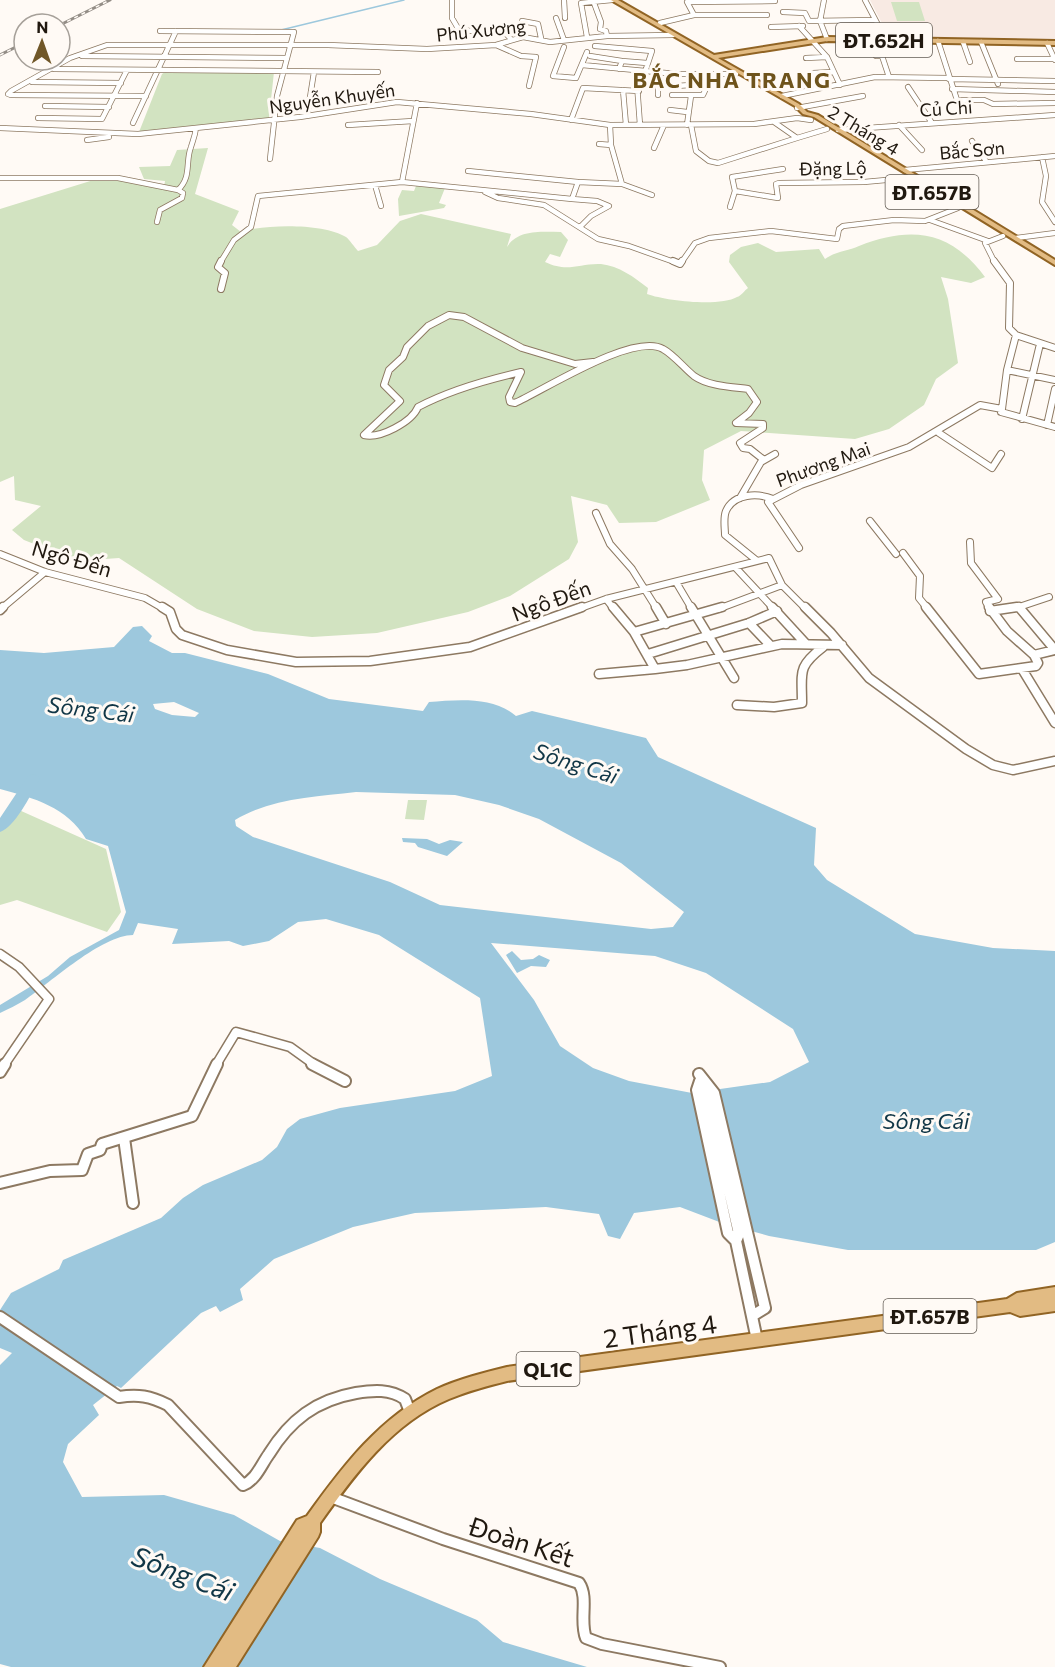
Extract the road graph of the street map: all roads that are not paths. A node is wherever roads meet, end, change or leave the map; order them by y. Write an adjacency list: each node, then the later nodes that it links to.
1 (452, 0): 28 (street)
2 (564, 0): 13 (street)
3 (613, 0): 8 (street); 24 (main road, 2 Tháng 4 / ĐT.657B)
4 (622, 0): 17 (main road, 2 Tháng 4 / ĐT.657B)
5 (824, 0): 18 (street)
6 (865, 0): 15 (street)
7 (775, 1): 10 (street)
8 (594, 3): 25 (street); 26 (street)
9 (783, 12): 18 (street)
10 (694, 15): 11 (street); 17 (street)
11 (767, 15)
12 (556, 18): 30 (street)
13 (565, 18)
14 (790, 18): 21 (street)
15 (875, 20): 18 (street); 31 (street)
16 (522, 21): 27 (street)
17 (660, 23): 43 (main road, 2 Tháng 4 / ĐT.657B)
18 (821, 23): 19 (street); 29 (street)
19 (800, 26): 21 (street); 32 (street)
20 (771, 27): 21 (street)
21 (789, 27)
22 (160, 31): 23 (street)
23 (176, 31): 38 (street); 40 (street)
24 (673, 35): 25 (street, Phú Xương); 43 (main road, 2 Tháng 4 / ĐT.657B)
25 (607, 36): 26 (street, Phú Xương)
26 (587, 37): 30 (street, Phú Xương)
27 (540, 38): 28 (street, Phú Xương); 30 (street, Phú Xương)
28 (511, 39): 39 (street, Phú Xương)
29 (827, 39): 31 (main road, ĐT.652H); 32 (main road, ĐT.652H)
30 (564, 40)
31 (886, 40): 33 (main road, ĐT.652H)
32 (813, 41): 47 (main road, ĐT.652H); 48 (street)
33 (938, 41): 34 (main road, ĐT.652H); 75 (street)
34 (963, 42): 35 (main road, ĐT.652H); 56 (street)
35 (981, 42): 36 (main road, ĐT.652H); 76 (street)
36 (1047, 43): 37 (main road, ĐT.652H); 53 (street)
37 (1055, 43)
38 (169, 45): 40 (street, Phú Xương); 44 (street, Phú Xương); 46 (street)
39 (496, 45): 40 (street, Phú Xương); 84 (street)
40 (290, 46): 49 (street)
41 (595, 46): 57 (street)
42 (564, 47): 58 (street)
43 (707, 53): 47 (main road, 2 Tháng 4 / ĐT.657B)
44 (79, 56): 46 (street); 52 (street, Phú Xương)
45 (876, 56): 74 (street)
46 (164, 57): 49 (street); 62 (street)
47 (714, 57): 55 (main road, 2 Tháng 4 / ĐT.657B)
48 (827, 57): 50 (street); 69 (street)
49 (286, 58): 65 (street)
50 (806, 58)
51 (1017, 58): 53 (street)
52 (72, 60)
53 (1055, 60)
54 (622, 61): 57 (street); 58 (street); 60 (street)
55 (721, 62): 71 (main road, 2 Tháng 4 / ĐT.657B); 99 (main road, 2 Tháng 4 / ĐT.657B)
56 (970, 62)
57 (647, 63): 68 (street)
58 (582, 65): 60 (street)
59 (72, 69): 61 (street)
60 (619, 69): 63 (street)
61 (127, 70): 62 (street); 80 (street)
62 (158, 70): 65 (street); 97 (street)
63 (636, 71): 68 (street); 90 (street)
64 (47, 72): 78 (street, Phú Xương)
65 (281, 72): 66 (street); 112 (street)
66 (314, 72): 67 (street); 109 (street)
67 (378, 72)
68 (645, 72): 70 (street)
69 (832, 72): 73 (street); 83 (street)
70 (658, 73): 72 (street); 94 (street)
71 (736, 74): 72 (street); 105 (main road, 2 Tháng 4 / ĐT.657B)
72 (706, 75): 82 (street)
73 (815, 77)
74 (889, 77): 75 (street); 81 (street)
75 (949, 79): 76 (street); 87 (street)
76 (996, 80): 77 (street); 91 (street)
77 (1055, 81)
78 (29, 82): 79 (street); 93 (street, Phú Xương)
79 (59, 82): 80 (street); 93 (street)
80 (121, 83): 96 (street)
81 (850, 83): 83 (street); 105 (street)
82 (706, 84): 85 (street); 98 (street)
83 (840, 85): 99 (street)
84 (529, 86)
85 (676, 86)
86 (908, 87): 117 (street)
87 (952, 89): 89 (street); 100 (street)
88 (623, 90): 90 (street); 114 (street); 120 (street)
89 (980, 90): 91 (street); 100 (street)
90 (639, 91): 121 (street)
91 (1001, 91): 92 (street)
92 (1055, 92)
93 (51, 95): 96 (street); 103 (street)
94 (658, 95)
95 (672, 95): 98 (street)
96 (115, 96): 97 (street); 104 (street)
97 (146, 96): 116 (street)
98 (691, 96): 107 (street)
99 (782, 96): 105 (main road, 2 Tháng 4 / ĐT.657B)
100 (984, 100): 101 (street)
101 (1055, 103)
102 (417, 104): 109 (street, Nguyễn Khuyến); 113 (street); 114 (street, Nguyễn Khuyến)
103 (45, 106): 104 (street); 111 (street)
104 (109, 107): 111 (street)
105 (797, 108): 110 (main road, 2 Tháng 4 / ĐT.657B)
106 (670, 110): 107 (street)
107 (687, 112): 123 (street)
108 (1055, 115): 117 (street, Củ Chi)
109 (307, 116): 112 (street, Nguyễn Khuyến)
110 (808, 116): 115 (street, Nguyễn Khuyến); 115 (street, Nguyễn Khuyến); 127 (main road, 2 Tháng 4 / ĐT.657B); 129 (main road, 2 Tháng 4 / ĐT.657B)
111 (38, 118): 128 (street)
112 (273, 120): 126 (street, Nguyễn Khuyến); 140 (street)
113 (413, 120): 118 (street); 147 (street)
114 (571, 120): 119 (street, Nguyễn Khuyến)
115 (774, 122): 123 (street, Nguyễn Khuyến); 131 (street)
116 (133, 123)
117 (932, 123): 124 (street, Củ Chi)
118 (348, 125)
119 (610, 125): 120 (street, Nguyễn Khuyến); 135 (street)
120 (626, 125): 121 (street, Nguyễn Khuyến)
121 (640, 125): 122 (street, Nguyễn Khuyến)
122 (664, 125): 123 (street, Nguyễn Khuyến); 136 (street)
123 (689, 125): 131 (street)
124 (899, 125): 129 (street, Củ Chi); 137 (street)
125 (0, 128): 128 (street, Nguyễn Khuyến)
126 (196, 128): 130 (street, Nguyễn Khuyến); 151 (street)
127 (827, 129): 131 (street); 143 (main road, 2 Tháng 4 / ĐT.657B)
128 (30, 130): 130 (street, Nguyễn Khuyến)
129 (838, 130): 143 (main road, 2 Tháng 4 / ĐT.657B)
130 (125, 134): 132 (street)
131 (797, 138)
132 (87, 140)
133 (972, 141): 141 (street)
134 (599, 144): 135 (street)
135 (611, 145): 150 (street)
136 (654, 148)
137 (922, 150)
138 (1055, 156): 139 (street, Bắc Sơn)
139 (1042, 157): 141 (street, Bắc Sơn); 161 (street)
140 (270, 159)
141 (986, 161): 143 (street, Bắc Sơn)
142 (783, 169): 153 (street, Đặng Lộ)
143 (901, 170): 146 (main road, 2 Tháng 4 / ĐT.657B); 164 (main road, 2 Tháng 4 / ĐT.657B)
144 (468, 171): 148 (street)
145 (0, 178): 151 (street)
146 (908, 178): 153 (street, Đặng Lộ); 158 (main road, 2 Tháng 4 / ĐT.657B)
147 (402, 182): 149 (street); 152 (street)
148 (578, 182): 150 (street); 155 (street)
149 (375, 184): 156 (street); 168 (street)
150 (622, 184): 154 (street)
151 (177, 190): 160 (street)
152 (482, 190): 155 (street); 162 (street)
153 (735, 191): 157 (street)
154 (652, 195)
155 (572, 199): 162 (street)
156 (381, 206)
157 (730, 207)
158 (958, 208): 159 (street); 164 (main road, 2 Tháng 4 / ĐT.657B)
159 (930, 220): 162 (street); 165 (street)
160 (157, 222)
161 (1055, 222)
162 (580, 228)
163 (1055, 234): 164 (street)
164 (1010, 238): 165 (street); 166 (main road, 2 Tháng 4 / ĐT.657B); 167 (main road, 2 Tháng 4 / ĐT.657B)
165 (988, 241): 169 (street)
166 (1055, 263)
167 (1055, 271)
168 (221, 289)
169 (1016, 336): 170 (street); 173 (street)
170 (1040, 344): 171 (street); 174 (street)
171 (1055, 348)
172 (593, 362): 172 (street); 184 (street)
173 (1007, 370): 174 (street); 177 (street)
174 (1033, 375): 175 (street); 178 (street)
175 (1055, 380)
176 (1055, 389): 179 (street)
177 (1002, 409): 178 (street); 181 (street, Phương Mai)
178 (1022, 419): 179 (street)
179 (1047, 425): 180 (street)
180 (1055, 427)
181 (939, 433): 185 (street); 187 (street, Phương Mai)
182 (775, 454): 184 (street)
183 (1001, 454): 185 (street)
184 (764, 460): 186 (street)
185 (992, 468)
186 (740, 498): 187 (street); 193 (street)
187 (773, 499): 191 (street, Phương Mai)
188 (596, 513): 198 (street)
189 (870, 521): 220 (street)
190 (970, 542): 205 (street)
191 (798, 548)
192 (0, 554): 195 (street, Ngô Đến)
193 (756, 560): 194 (street, Ngô Đến); 197 (street)
194 (735, 567): 196 (street, Ngô Đến); 199 (street)
195 (45, 572): 201 (street, Ngô Đến); 203 (street)
196 (676, 582): 198 (street, Ngô Đến); 206 (street)
197 (782, 585): 199 (street); 212 (street)
198 (645, 588): 201 (street, Ngô Đến); 208 (street)
199 (760, 593): 204 (street); 206 (street)
200 (1049, 597): 202 (street)
201 (606, 599): 209 (street)
202 (1019, 607): 205 (street); 215 (street)
203 (0, 610)
204 (777, 611): 207 (street); 211 (street)
205 (990, 611): 217 (street)
206 (697, 617): 208 (street); 210 (street)
207 (749, 623): 210 (street); 213 (street)
208 (666, 624): 209 (street)
209 (634, 632): 216 (street)
210 (708, 636): 216 (street); 218 (street)
211 (806, 644): 213 (street); 214 (street)
212 (842, 645): 214 (street); 225 (street)
213 (771, 646): 218 (street)
214 (823, 647): 223 (street)
215 (1055, 650): 217 (street)
216 (648, 654): 219 (street)
217 (1034, 655): 220 (street)
218 (719, 656): 219 (street); 222 (street)
219 (655, 669): 221 (street)
220 (1022, 669): 224 (street)
221 (599, 674)
222 (734, 678)
223 (737, 705)
224 (1055, 723)
225 (1055, 761)
226 (0, 954): 227 (street)
227 (0, 1072)
228 (345, 1081): 229 (street)
229 (124, 1138): 230 (street); 231 (street)
230 (0, 1183)
231 (133, 1203)
232 (1055, 1294): 234 (main road, 2 Tháng 4 / ĐT.657B)
233 (1055, 1304): 234 (main road, 2 Tháng 4 / ĐT.657B)
234 (1010, 1305): 237 (main road, 2 Tháng 4 / ĐT.657B)
235 (752, 1316): 235 (street); 238 (street)
236 (0, 1317): 239 (street)
237 (851, 1327): 238 (main road, 2 Tháng 4 / QL1C)
238 (757, 1340): 239 (main road, 2 Tháng 4 / QL1C)
239 (410, 1412): 241 (main road, 2 Tháng 4 / QL1C)
240 (336, 1498): 244 (street, Đoàn Kết)
241 (307, 1523): 242 (main road); 243 (main road)
242 (212, 1667)
243 (227, 1667)
244 (720, 1667)

